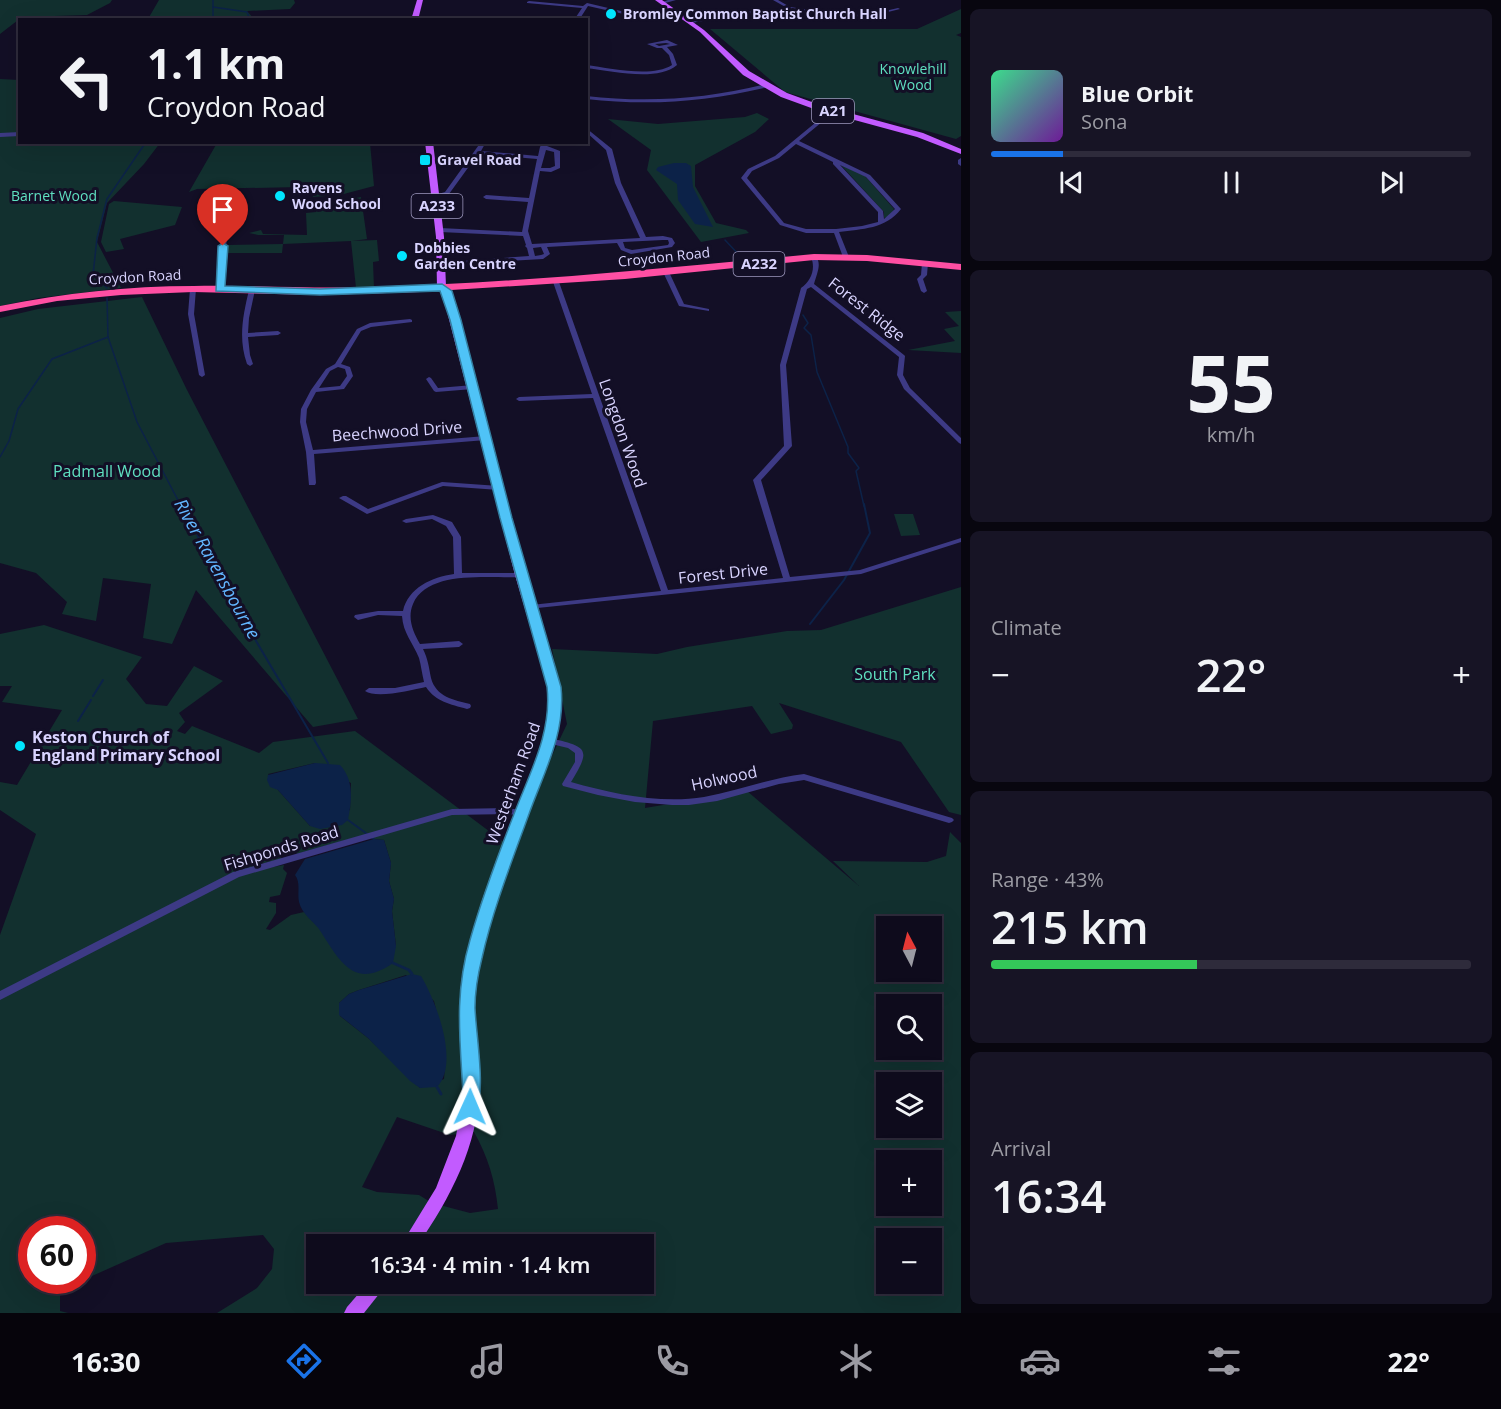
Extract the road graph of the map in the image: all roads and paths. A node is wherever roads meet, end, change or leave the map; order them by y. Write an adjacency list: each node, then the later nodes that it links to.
1 (420, 0): 9 (main road)
2 (675, 0): 4 (street)
3 (775, 0): 7 (street)
4 (660, 1): 11 (main road, A21)
5 (529, 2): 6 (street)
6 (587, 3): 10 (street); 11 (street)
7 (898, 9)
8 (756, 11): 11 (street)
9 (415, 18)
10 (577, 18)
11 (687, 20): 14 (main road, A21)
12 (664, 47): 13 (street)
13 (588, 66)
14 (766, 86): 15 (street); 16 (main road, A21)
15 (588, 98)
16 (832, 111): 20 (street); 25 (main road, A21)
17 (588, 131): 37 (street)
18 (18, 134): 19 (street)
19 (0, 135)
20 (796, 142): 27 (street); 34 (street)
21 (429, 144): 29 (main road, A233)
22 (483, 144): 24 (street)
23 (545, 145): 26 (street); 28 (street)
24 (478, 152): 26 (street); 29 (street)
25 (961, 152)
26 (540, 158): 28 (street)
27 (831, 158): 32 (street); 32 (street)
28 (537, 170): 31 (street)
29 (435, 196): 33 (main road, A233)
30 (486, 197): 31 (street)
31 (531, 200): 35 (street)
32 (880, 222): 34 (street)
33 (440, 230): 35 (street); 50 (main road, A233)
34 (836, 231): 42 (street)
35 (525, 234): 40 (street)
36 (224, 237): 52 (street)
37 (644, 239): 38 (street); 38 (street)
38 (619, 240): 39 (street)
39 (543, 245): 40 (street); 43 (street)
40 (528, 246): 43 (street)
41 (814, 257): 42 (highway, Croydon Road / A232); 47 (highway, Croydon Road / A232); 49 (street, Forest Drive)
42 (846, 257): 45 (highway, Croydon Road / A232)
43 (533, 258): 44 (street)
44 (462, 263)
45 (926, 264): 46 (highway, Croydon Road / A232); 54 (street)
46 (961, 267)
47 (666, 272): 48 (highway, Croydon Road / A232); 56 (street)
48 (556, 282): 50 (highway, Croydon Road / A232); 66 (street, Longdon Wood)
49 (811, 284): 69 (street, Forest Ridge); 78 (street, Forest Drive)
50 (445, 287): 53 (highway, Croydon Road / A232); 64 (main road, Westerham Road / A233)
51 (193, 289): 52 (highway, Croydon Road / A232); 55 (highway, Croydon Road / A232); 62 (street)
52 (219, 289): 53 (highway, Croydon Road / A232)
53 (252, 290): 59 (street)
54 (924, 291)
55 (0, 309)
56 (707, 310)
57 (410, 321): 61 (street)
58 (278, 333): 59 (street)
59 (245, 335): 60 (street)
60 (250, 364)
61 (337, 365): 65 (street); 65 (street)
62 (202, 375)
63 (429, 379): 64 (street)
64 (473, 387): 68 (main road, Westerham Road / A233)
65 (314, 390): 70 (street)
66 (596, 396): 67 (street); 79 (street, Longdon Wood)
67 (519, 399)
68 (486, 438): 70 (street, Beechwood Drive); 72 (main road, Westerham Road / A233)
69 (961, 442)
70 (310, 452): 71 (street)
71 (312, 483)
72 (499, 488): 73 (street); 76 (main road, Westerham Road / A233)
73 (343, 498)
74 (406, 521): 77 (street)
75 (961, 540): 78 (street)
76 (522, 575): 77 (street); 80 (main road, Westerham Road / A233)
77 (458, 576): 81 (street)
78 (787, 580): 79 (street, Forest Drive)
79 (665, 592): 80 (street, Forest Drive)
80 (531, 607): 88 (main road, Westerham Road / A233)
81 (405, 614): 82 (street); 84 (street)
82 (358, 617)
83 (459, 644): 84 (street)
84 (418, 647): 85 (street)
85 (427, 684): 86 (street); 87 (street)
86 (369, 691)
87 (467, 706)
88 (550, 741): 89 (main road, Westerham Road / A233); 90 (street, Holwood)
89 (521, 813): 91 (street, Fishponds Road); 92 (main road, Westerham Road / A233)
90 (948, 820)
91 (0, 996)
92 (417, 1234)
93 (369, 1294): 94 (main road)
94 (353, 1313)

